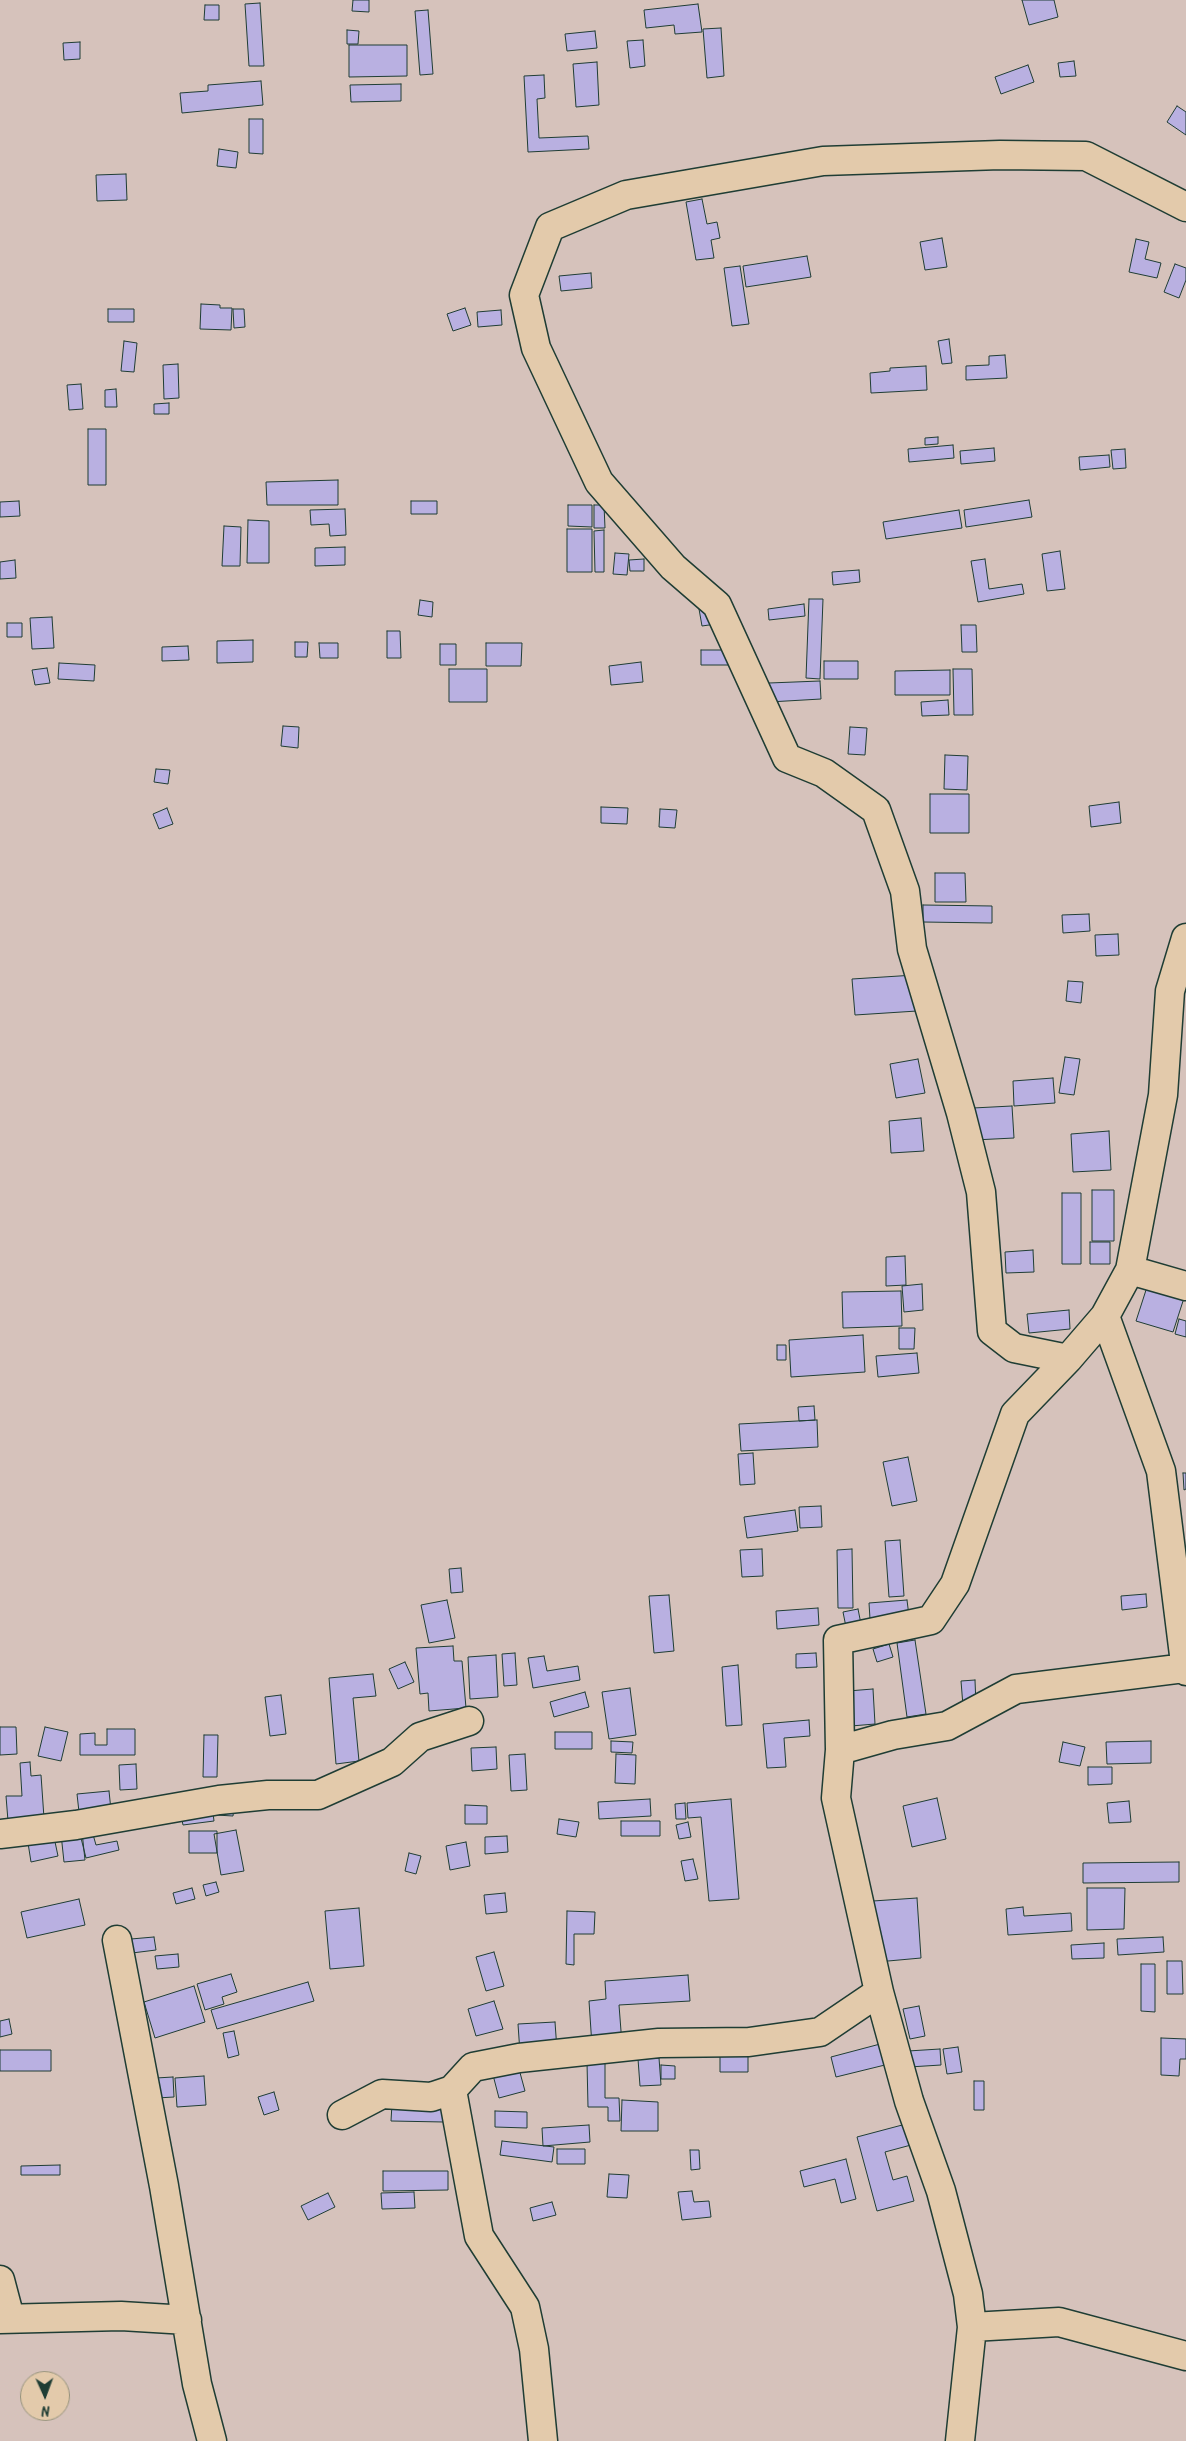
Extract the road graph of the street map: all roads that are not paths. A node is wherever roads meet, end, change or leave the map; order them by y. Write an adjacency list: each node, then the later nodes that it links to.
1 (1186, 207): 6 (street)
2 (1186, 938): 3 (street)
3 (1130, 1270): 4 (street); 5 (street)
4 (1186, 1286)
5 (1105, 1316): 6 (street); 7 (street)
6 (1068, 1359): 9 (street)
7 (1186, 1669): 9 (street)
8 (469, 1721): 10 (street)
9 (840, 1750): 12 (street)
10 (0, 1834)
11 (117, 1940): 17 (street)
12 (879, 1992): 13 (street); 18 (street)
13 (452, 2090): 14 (street); 21 (street)
14 (342, 2115)
15 (0, 2280): 16 (street)
16 (5, 2319): 17 (street)
17 (187, 2320): 20 (street)
18 (972, 2327): 19 (street); 22 (street)
19 (1186, 2356)
20 (212, 2441)
21 (543, 2441)
22 (960, 2441)

